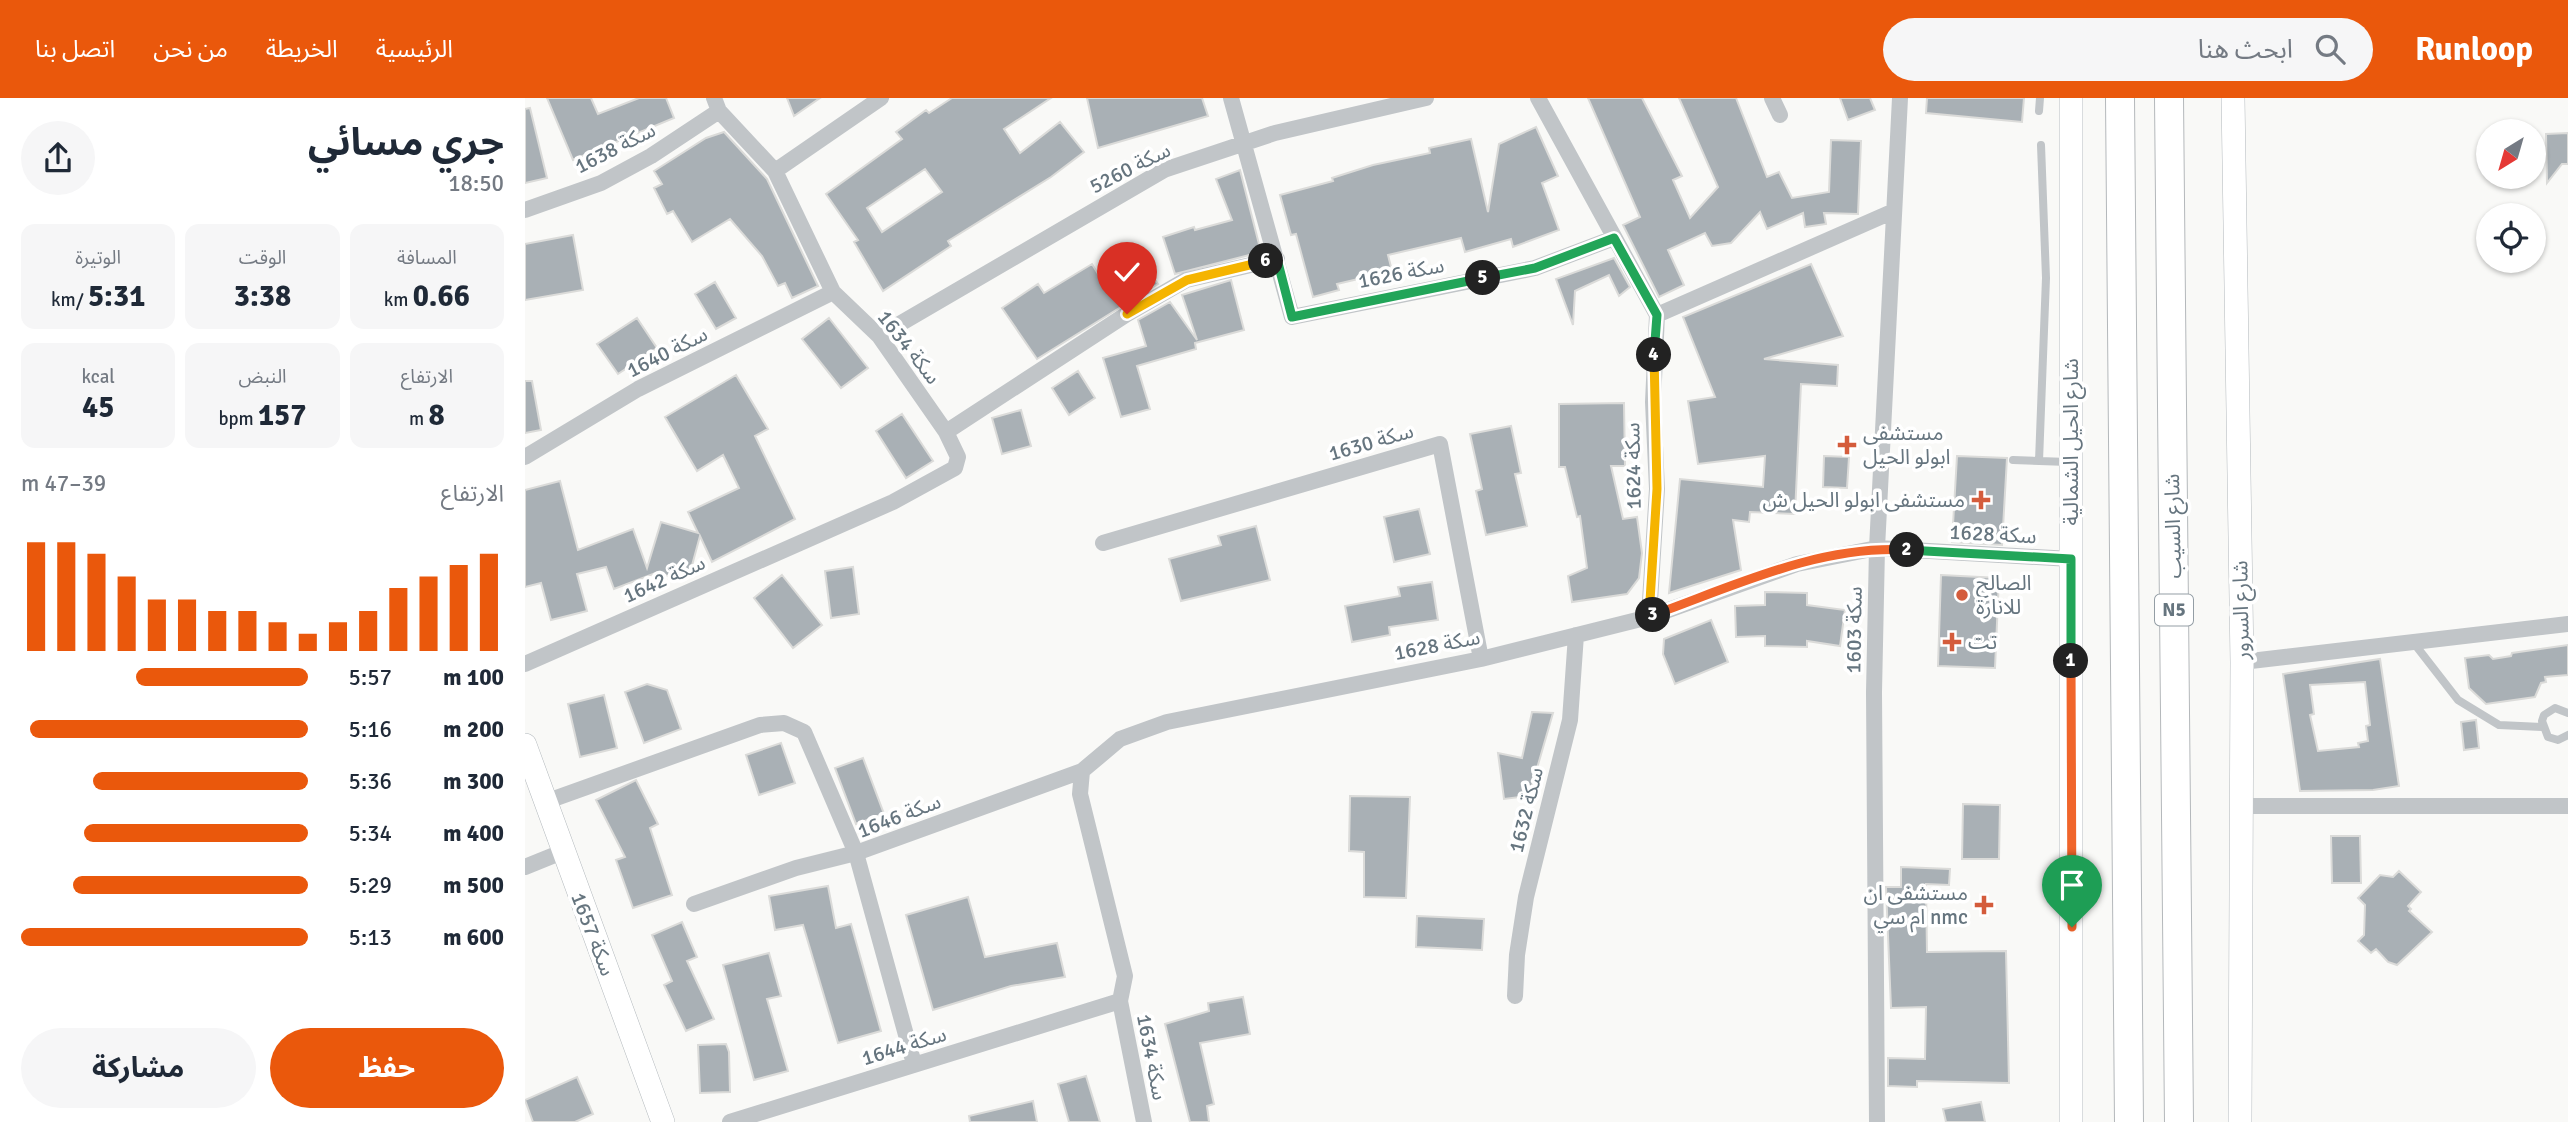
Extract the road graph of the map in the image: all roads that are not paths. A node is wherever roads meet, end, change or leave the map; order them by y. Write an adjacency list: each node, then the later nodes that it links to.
1 (881, 98): 17 (street)
2 (1231, 98): 15 (street, سكة 1626)
3 (1426, 98): 15 (street, سكة 5260)
4 (1538, 98): 20 (street)
5 (1772, 98): 14 (street)
6 (1900, 98): 19 (street, سكة 1603)
7 (2040, 98): 13 (lane)
8 (2071, 98): 23 (street, شارع الحيل الشمالية)
9 (2120, 98): 63 (highway, N5)
10 (2169, 98): 64 (highway, شارع السيب / N5)
11 (2233, 98): 41 (street, شارع السرور)
12 (716, 104): 17 (street, سكة 1634); 18 (street, سكة 1638)
13 (2039, 111)
14 (1780, 115)
15 (1246, 143): 21 (street, سكة 1626); 26 (street, سكة 5260)
16 (2041, 145): 22 (lane)
17 (775, 171): 24 (street, سكة 1634)
18 (525, 209)
19 (1894, 211): 25 (street); 34 (street, سكة 1603)
20 (1614, 238): 21 (street, سكة 1626); 25 (street)
21 (1277, 259): 27 (street)
22 (2046, 278): 23 (lane); 30 (lane)
23 (2071, 280): 31 (street, شارع الحيل الشمالية)
24 (833, 292): 26 (street, سكة 1634); 28 (street, سكة 1640)
25 (1657, 315): 36 (street, سكة 1624)
26 (879, 336): 27 (street, سكة 1634)
27 (946, 432): 32 (street, سكة 1634)
28 (525, 457)
29 (2013, 460): 30 (lane)
30 (2039, 461): 31 (lane)
31 (2071, 462): 35 (street, شارع الحيل الشمالية)
32 (821, 533): 42 (street, سكة 1642)
33 (1103, 542): 40 (street, سكة 1630)
34 (1877, 548): 35 (street, سكة 1628); 36 (street, سكة 1628); 61 (street, سكة 1603)
35 (2071, 559): 62 (street, شارع الحيل الشمالية)
36 (1649, 617): 38 (street, سكة 1628)
37 (2568, 624): 39 (street)
38 (1576, 635): 40 (street, سكة 1628); 55 (street, سكة 1632)
39 (2413, 642): 41 (street); 44 (lane)
40 (1481, 659): 47 (street, سكة 1628)
41 (2242, 662): 49 (street, شارع السرور)
42 (525, 664)
43 (2568, 713): 44 (lane)
44 (2542, 727): 45 (lane)
45 (2568, 735)
46 (525, 745): 48 (street, سكة 1657)
47 (1082, 771): 52 (street, سكة 1646); 56 (street)
48 (545, 802): 51 (street, سكة 1657); 52 (street)
49 (2241, 806): 50 (street); 65 (street, شارع السرور)
50 (2568, 806)
51 (562, 852): 53 (street); 58 (street, سكة 1657)
52 (856, 853): 54 (street); 57 (street, سكة 1646)
53 (525, 867)
54 (694, 904)
55 (1515, 996)
56 (1120, 1000): 57 (street, سكة 1644); 60 (street, سكة 1634)
57 (915, 1065): 59 (street, سكة 1644)
58 (663, 1122)
59 (730, 1122)
60 (1144, 1122)
61 (1877, 1122)
62 (2071, 1122)
63 (2129, 1122)
64 (2179, 1122)
65 (2239, 1122)

